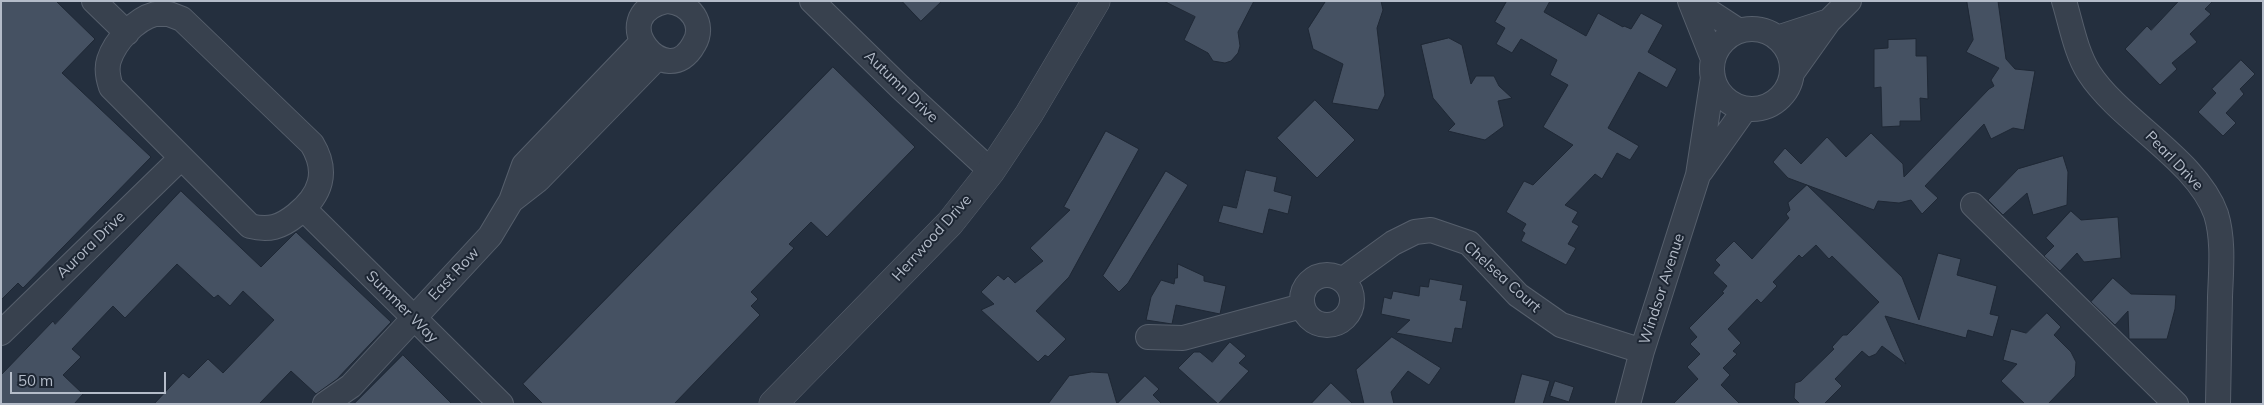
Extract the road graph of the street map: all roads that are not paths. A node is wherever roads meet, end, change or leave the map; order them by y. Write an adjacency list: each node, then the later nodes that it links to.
1 (94, 1): 10 (street)
2 (667, 1): 12 (street); 12 (street)
3 (812, 1): 17 (street, Autumn Drive)
4 (1096, 1): 17 (street, Herrwood Drive)
5 (1691, 1): 9 (street); 13 (street)
6 (1849, 1): 8 (street)
7 (2064, 1): 32 (street, Pearl Drive)
8 (1829, 21): 11 (street); 14 (street)
9 (1739, 31): 11 (street); 13 (street)
10 (127, 33): 16 (street); 20 (street)
11 (1777, 38): 14 (street)
12 (649, 50): 23 (street, East Row)
13 (1713, 68): 15 (street); 18 (street, Windsor Avenue)
14 (1792, 73): 15 (street)
15 (1745, 109): 18 (street, Windsor Avenue)
16 (181, 158): 20 (street); 24 (street, Aurora Drive)
17 (991, 171): 29 (street, Herrwood Drive)
18 (1698, 175): 26 (street, Windsor Avenue)
19 (1973, 205): 31 (street)
20 (304, 208): 23 (street, Summer Way)
21 (1342, 280): 22 (street); 22 (street); 26 (street, Chelsea Court)
22 (1302, 306): 25 (street)
23 (412, 318): 27 (street, East Row); 28 (street, Summer Way)
24 (1, 333)
25 (1148, 337)
26 (1642, 351): 30 (street, Windsor Avenue)
27 (325, 404)
28 (501, 404)
29 (773, 404)
30 (1628, 404)
31 (2176, 404)
32 (2218, 404)

